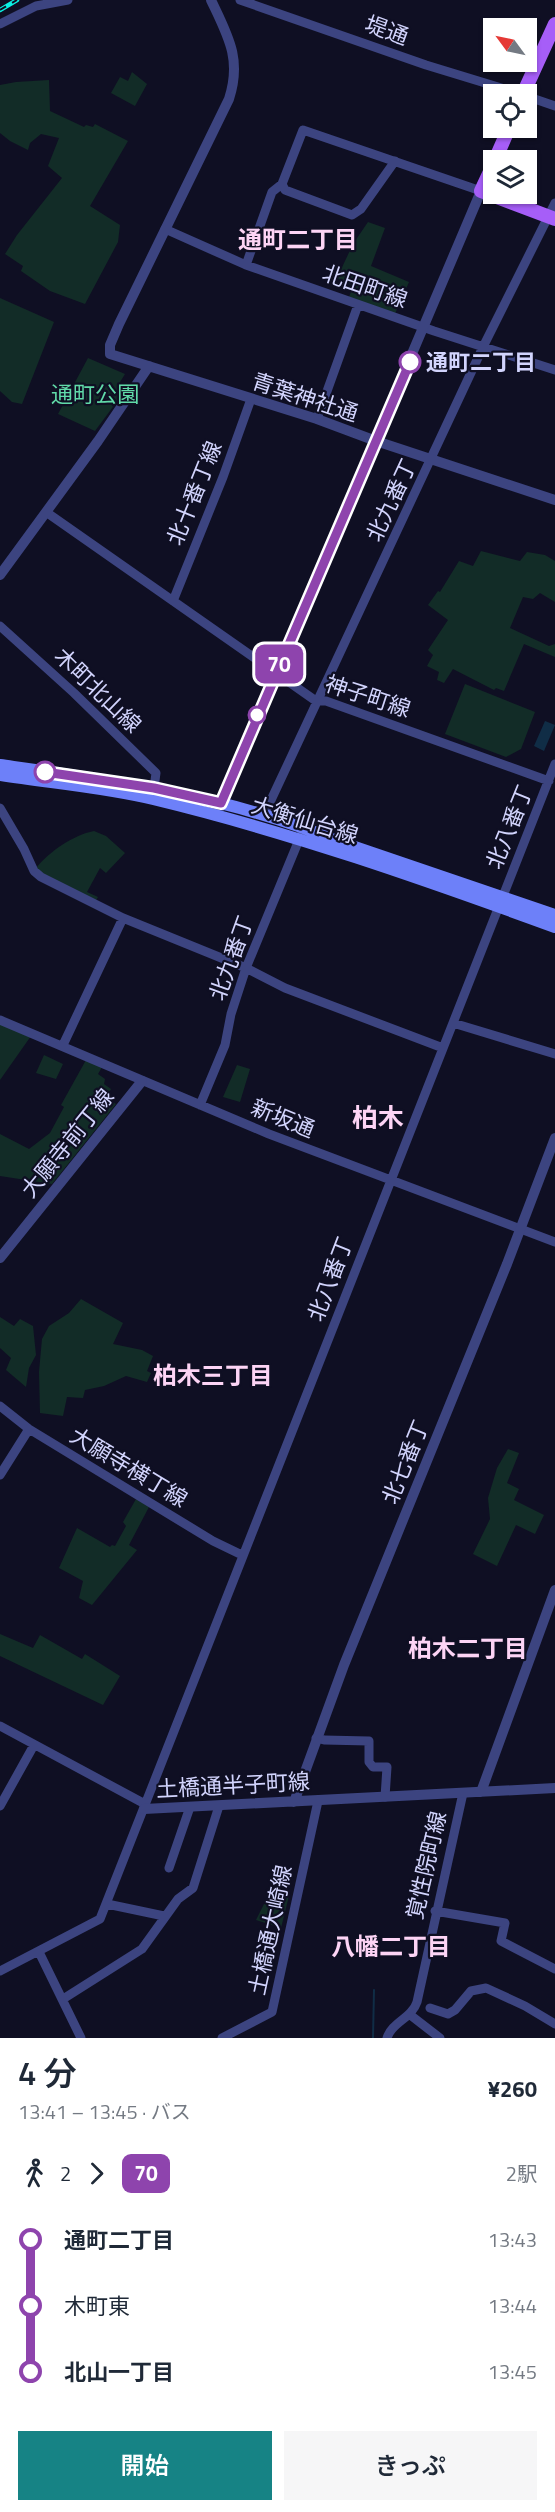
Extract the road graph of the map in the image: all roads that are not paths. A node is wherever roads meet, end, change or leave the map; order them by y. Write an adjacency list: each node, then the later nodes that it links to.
1 (68, 0): 4 (street)
2 (211, 0): 16 (street)
3 (240, 0): 6 (street, 堤通)
4 (0, 24)
5 (555, 24): 7 (main road)
6 (488, 84)
7 (529, 84)
8 (537, 100): 9 (street, 堤通)
9 (555, 106)
10 (394, 161): 11 (street); 11 (street); 13 (street)
11 (282, 184): 17 (street)
12 (483, 187): 13 (main road)
13 (481, 191): 15 (main road); 19 (street)
14 (555, 203): 15 (street, 北九番丁)
15 (552, 218): 20 (street, 北九番丁)
16 (165, 229): 17 (street, 北田町線); 21 (street, 青葉神社通)
17 (246, 265): 18 (street, 北田町線)
18 (358, 305): 19 (street, 北田町線); 24 (street)
19 (424, 328): 20 (street, 北田町線); 25 (street)
20 (483, 347): 22 (street, 北田町線); 26 (street, 北九番丁)
21 (149, 366): 23 (street, 青葉神社通); 28 (street)
22 (554, 366)
23 (251, 399): 24 (street, 青葉神社通); 30 (street, 北十番丁線)
24 (317, 419): 25 (street, 青葉神社通)
25 (376, 441): 26 (street, 青葉神社通); 32 (street)
26 (432, 459): 27 (street, 青葉神社通); 33 (street, 北九番丁)
27 (555, 500)
28 (45, 512): 29 (street); 30 (street, 神子町線)
29 (0, 575)
30 (173, 601): 32 (street, 神子町線)
31 (0, 626): 39 (street, 木町北山線)
32 (276, 671): 33 (street, 神子町線); 40 (street)
33 (316, 701): 37 (street, 神子町線); 43 (street, 北九番丁)
34 (555, 764): 37 (street, 北八番丁)
35 (0, 765): 39 (main road, 大衡仙台線)
36 (0, 776): 42 (main road, 大衡仙台線)
37 (549, 781): 47 (street, 北八番丁)
38 (0, 782): 42 (main road)
39 (154, 788): 40 (main road, 大衡仙台線)
40 (221, 803): 43 (main road, 大衡仙台線); 44 (street)
41 (0, 808): 49 (street)
42 (194, 811): 44 (main road, 大衡仙台線)
43 (264, 814): 45 (main road, 大衡仙台線)
44 (216, 816): 46 (main road, 大衡仙台線)
45 (303, 827): 46 (street, 北九番丁); 47 (main road, 大衡仙台線)
46 (298, 840): 47 (main road, 大衡仙台線); 51 (street, 北九番丁)
47 (500, 902): 48 (main road, 大衡仙台線); 50 (main road, 大衡仙台線); 53 (street, 北八番丁)
48 (555, 915)
49 (123, 918): 51 (street); 54 (street)
50 (555, 927)
51 (246, 968): 55 (street); 58 (street, 北九番丁)
52 (0, 1020): 54 (street, 新坂通)
53 (453, 1023): 55 (street, 北八番丁); 56 (street)
54 (63, 1045): 57 (street, 新坂通)
55 (443, 1048): 60 (street, 北八番丁)
56 (555, 1054)
57 (142, 1081): 58 (street, 新坂通); 63 (street, 大願寺前丁線)
58 (200, 1105): 60 (street, 新坂通)
59 (555, 1138): 61 (street, 北七番丁)
60 (391, 1180): 61 (street, 新坂通); 67 (street, 北八番丁)
61 (520, 1229): 62 (street, 新坂通); 70 (street, 北七番丁)
62 (555, 1242)
63 (0, 1258)
64 (0, 1406): 65 (street, 大願寺横丁線)
65 (29, 1429): 66 (street); 67 (street, 大願寺横丁線)
66 (0, 1475)
67 (242, 1555): 79 (street, 北八番丁)
68 (555, 1590): 73 (street)
69 (0, 1726): 71 (street)
70 (316, 1738): 75 (street); 77 (street, 北七番丁)
71 (34, 1745): 78 (street); 79 (street)
72 (555, 1788): 73 (street, 土橋通半子町線)
73 (481, 1792): 74 (street, 土橋通半子町線)
74 (463, 1793): 75 (street, 土橋通半子町線); 84 (street, 覚性院町線)
75 (385, 1797): 76 (street, 土橋通半子町線)
76 (318, 1801): 77 (street, 土橋通半子町線); 94 (street, 土橋通大崎線)
77 (294, 1802): 80 (street, 土橋通半子町線)
78 (0, 1806)
79 (145, 1806): 81 (street, 土橋通半子町線); 83 (street, 土橋通半子町線)
80 (219, 1806): 81 (street, 土橋通半子町線); 85 (street)
81 (190, 1808): 82 (street)
82 (169, 1868)
83 (106, 1904): 85 (street); 86 (street, 土橋通半子町線)
84 (435, 1911): 87 (street); 91 (street, 覚性院町線)
85 (165, 1916): 89 (street)
86 (39, 1952): 88 (street, 土橋通半子町線); 89 (street)
87 (555, 1969)
88 (0, 1971)
89 (63, 1999): 93 (street)
90 (430, 2008): 92 (street)
91 (409, 2014): 95 (street); 96 (street)
92 (555, 2024)
93 (81, 2038)
94 (222, 2038)
95 (387, 2038)
96 (440, 2038)

